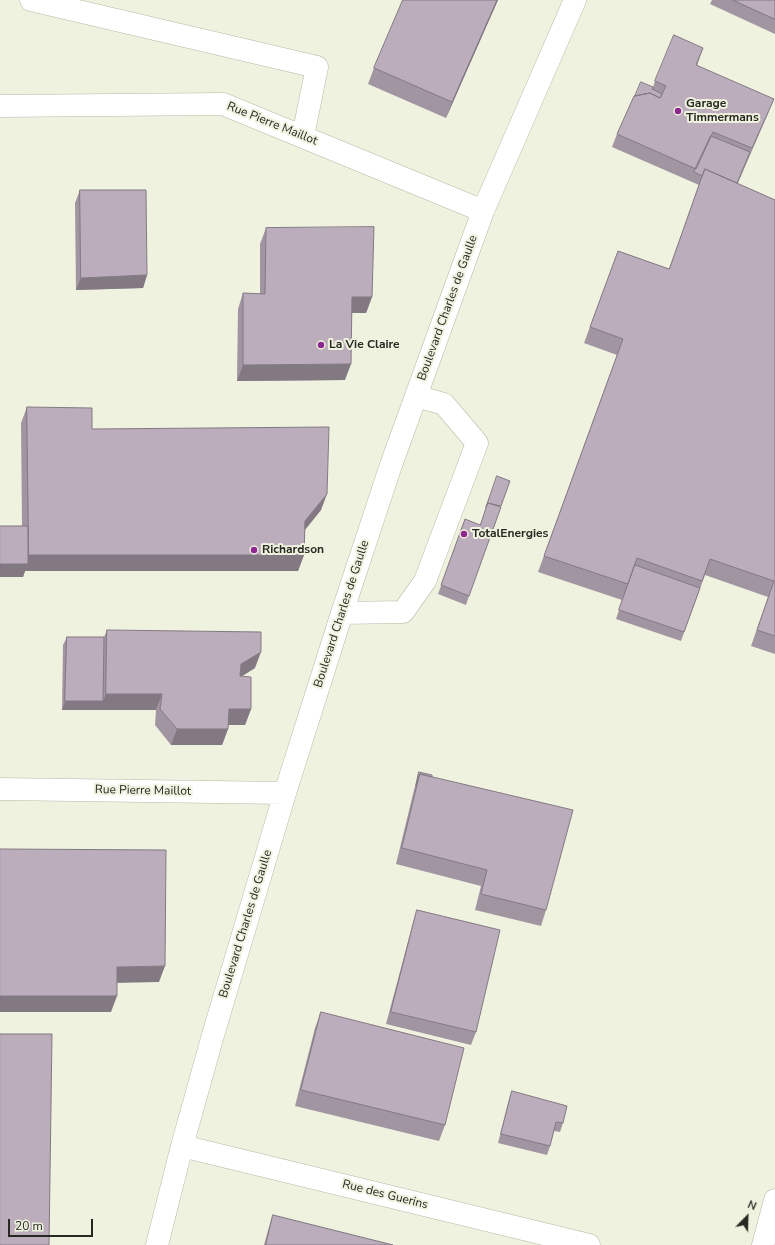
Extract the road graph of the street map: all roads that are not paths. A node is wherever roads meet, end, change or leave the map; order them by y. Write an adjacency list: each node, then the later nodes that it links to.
1 (31, 0): 4 (street)
2 (575, 0): 5 (street, Boulevard Charles de Gaulle)
3 (0, 106): 4 (street, Rue Pierre Maillot)
4 (303, 136): 5 (street, Rue Pierre Maillot)
5 (483, 211): 6 (street, Boulevard Charles de Gaulle)
6 (416, 396): 7 (street, Boulevard Charles de Gaulle); 7 (street)
7 (342, 613): 9 (street, Boulevard Charles de Gaulle)
8 (0, 789): 9 (street, Rue Pierre Maillot)
9 (285, 793): 10 (street, Boulevard Charles de Gaulle)
10 (182, 1146): 12 (street, Boulevard Charles de Gaulle); 13 (street, Rue des Guerins)
11 (775, 1200): 14 (street)
12 (157, 1245)
13 (589, 1245)
14 (764, 1245)

